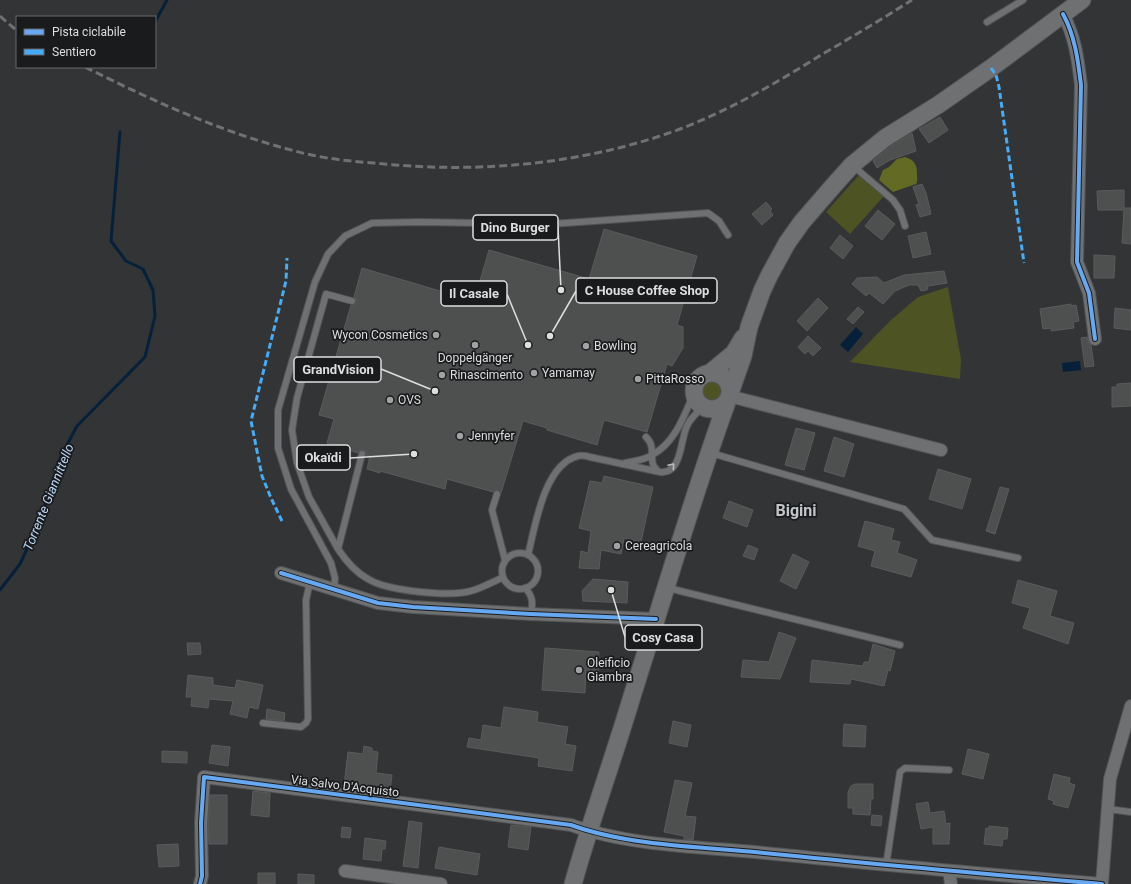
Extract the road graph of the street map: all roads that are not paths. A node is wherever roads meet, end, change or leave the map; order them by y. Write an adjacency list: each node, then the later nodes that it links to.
1 (1023, 0): 4 (lane)
2 (1082, 0): 3 (main road)
3 (1063, 14): 5 (main road); 10 (street)
4 (987, 22)
5 (852, 165): 6 (lane); 9 (main road)
6 (905, 226)
7 (728, 235): 31 (lane)
8 (352, 301): 22 (lane)
9 (749, 327): 11 (main road); 12 (main road)
10 (1095, 339)
11 (710, 373): 12 (main road); 13 (main road)
12 (729, 397): 13 (main road); 15 (street); 16 (main road)
13 (700, 403): 16 (main road); 18 (lane); 20 (lane, one-way to 13)
14 (646, 437): 18 (lane)
15 (941, 450)
16 (708, 452): 24 (lane); 29 (main road)
17 (362, 454): 22 (lane)
18 (652, 456): 19 (lane); 20 (lane)
19 (623, 464): 20 (lane); 23 (lane)
20 (660, 472)
21 (496, 494): 25 (lane)
22 (338, 548): 27 (lane)
23 (528, 555): 25 (lane); 30 (lane)
24 (1018, 558)
25 (505, 560): 27 (lane)
26 (281, 573): 28 (street)
27 (502, 578): 30 (lane)
28 (310, 582): 31 (street); 36 (lane)
29 (666, 587): 33 (main road); 34 (lane)
30 (525, 588): 32 (lane)
31 (334, 590): 32 (street)
32 (531, 614): 33 (street)
33 (656, 619): 40 (main road)
34 (900, 645)
35 (1131, 706): 38 (street)
36 (263, 723)
37 (949, 770): 41 (lane)
38 (1108, 809): 39 (lane); 48 (street)
39 (1131, 812)
40 (588, 831): 41 (street); 44 (street, Via Salvo D'Acquisto); 46 (main road)
41 (886, 866): 43 (street)
42 (345, 870): 45 (street)
43 (949, 871): 47 (street); 48 (street)
44 (200, 884)
45 (441, 884)
46 (573, 884)
47 (950, 884)
48 (1102, 884)

